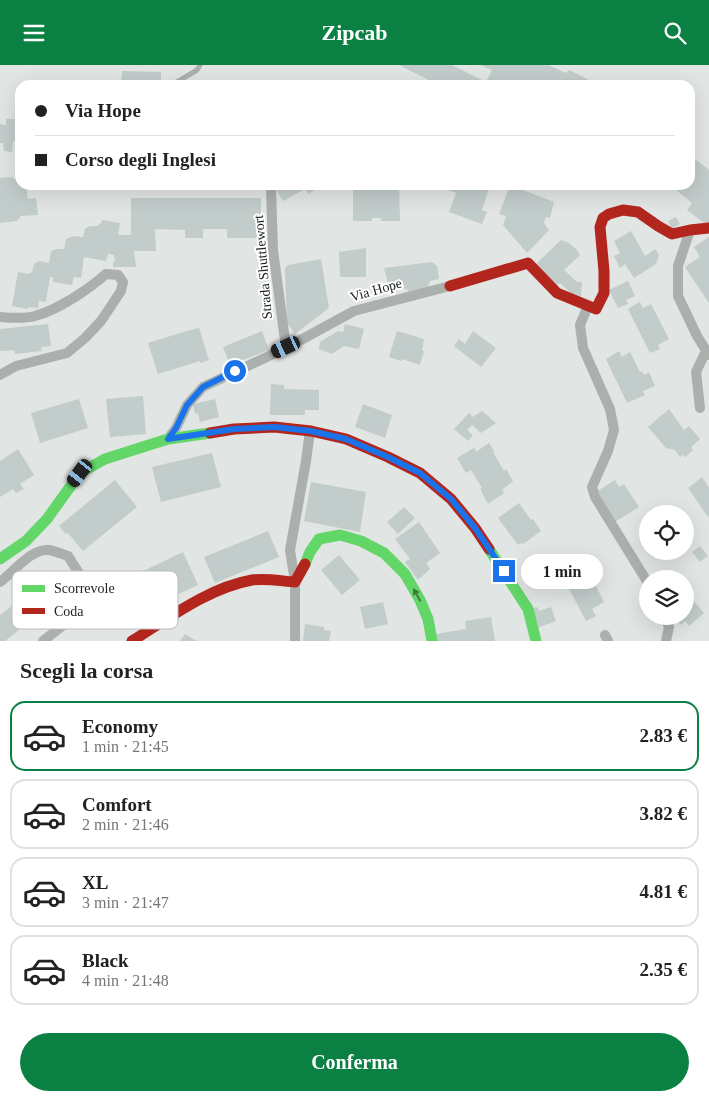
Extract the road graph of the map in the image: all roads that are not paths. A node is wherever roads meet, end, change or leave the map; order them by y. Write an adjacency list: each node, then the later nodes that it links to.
1 (200, 65): 2 (lane)
2 (180, 80)
3 (271, 190): 9 (street, Strada Shuttlewort)
4 (709, 229): 5 (street)
5 (690, 230): 7 (street); 10 (street)
6 (450, 285): 7 (street, Via Hope); 9 (street, Via Hope)
7 (588, 306): 16 (street)
8 (0, 317): 11 (street)
9 (286, 347): 14 (street, Via Hope)
10 (708, 353): 12 (street)
11 (0, 375)
12 (700, 407)
13 (310, 431): 14 (street); 21 (street); 30 (street)
14 (168, 439): 15 (street)
15 (0, 559)
16 (640, 570)
17 (13, 571): 18 (street)
18 (77, 571)
19 (12, 572): 20 (street)
20 (0, 582)
21 (295, 582): 22 (street); 28 (street); 29 (street, one-way to 21)
22 (178, 613)
23 (668, 625): 31 (street)
24 (58, 629): 26 (street)
25 (152, 629): 27 (street)
26 (43, 641)
27 (132, 641)
28 (295, 641)
29 (432, 641)
30 (536, 641)
31 (666, 641)

